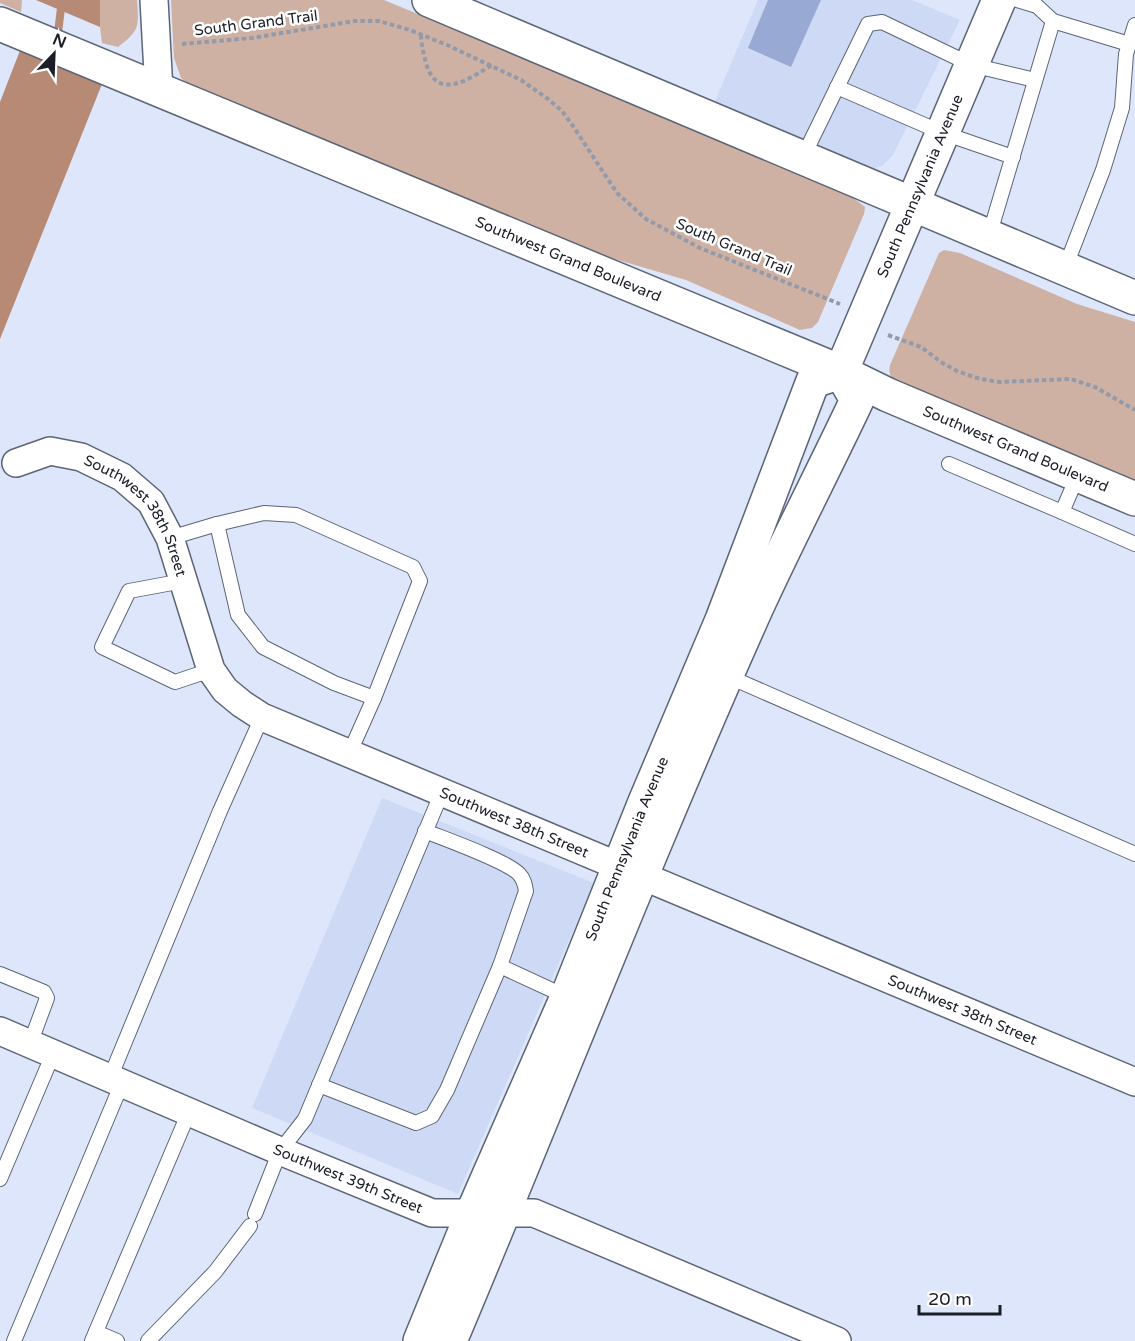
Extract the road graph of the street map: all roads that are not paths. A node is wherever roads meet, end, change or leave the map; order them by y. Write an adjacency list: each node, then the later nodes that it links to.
1 (154, 0): 12 (street)
2 (429, 0): 15 (main road)
3 (999, 0): 9 (main road, South Pennsylvania Avenue)
4 (1017, 0): 5 (lane)
5 (1053, 21): 8 (lane); 10 (lane)
6 (1135, 25): 8 (lane)
7 (9, 27): 12 (main road, Southwest Grand Boulevard)
8 (1129, 44): 18 (lane)
9 (972, 65): 10 (lane); 11 (lane); 13 (main road, South Pennsylvania Avenue)
10 (1035, 80): 14 (lane)
11 (837, 87): 13 (lane); 15 (lane)
12 (159, 91): 20 (main road, Southwest Grand Boulevard)
13 (943, 133): 14 (lane); 16 (main road, South Pennsylvania Avenue)
14 (1012, 156): 17 (lane)
15 (803, 157): 16 (main road)
16 (913, 203): 17 (main road); 20 (main road, South Pennsylvania Avenue)
17 (989, 236): 18 (main road)
18 (1065, 268): 19 (main road)
19 (1135, 298)
20 (841, 372): 23 (main road, Southwest Grand Boulevard); 31 (main road, South Pennsylvania Avenue); 31 (main road, South Pennsylvania Avenue)
21 (16, 463): 27 (street, Southwest 38th Street)
22 (949, 464): 25 (lane)
23 (1078, 475): 24 (main road, Southwest Grand Boulevard); 25 (lane)
24 (1135, 499)
25 (1062, 512): 28 (lane)
26 (217, 524): 27 (lane); 32 (lane); 32 (lane)
27 (170, 538): 29 (street, Southwest 38th Street)
28 (1135, 544)
29 (183, 581): 30 (street, Southwest 38th Street); 30 (lane)
30 (211, 670): 33 (street, Southwest 38th Street)
31 (715, 671): 37 (lane); 38 (main road, South Pennsylvania Avenue)
32 (374, 698): 34 (lane)
33 (262, 717): 34 (street, Southwest 38th Street); 44 (lane)
34 (350, 752): 35 (street, Southwest 38th Street)
35 (442, 792): 36 (lane); 38 (street, Southwest 38th Street)
36 (425, 831): 39 (lane); 46 (lane)
37 (1135, 854)
38 (631, 870): 41 (main road, South Pennsylvania Avenue); 45 (street, Southwest 38th Street); 50 (main road, South Pennsylvania Avenue)
39 (500, 966): 41 (lane); 46 (lane)
40 (0, 974): 43 (lane)
41 (567, 997): 50 (main road, South Pennsylvania Avenue)
42 (0, 1031): 43 (street, Southwest 39th Street)
43 (42, 1049): 44 (street, Southwest 39th Street); 49 (lane)
44 (116, 1081): 47 (street, Southwest 39th Street); 52 (lane)
45 (1135, 1082)
46 (320, 1085): 48 (lane)
47 (189, 1112): 48 (street, Southwest 39th Street); 51 (lane)
48 (280, 1151): 50 (street, Southwest 39th Street); 54 (lane)
49 (0, 1179)
50 (487, 1213): 55 (main road, South Pennsylvania Avenue); 56 (main road, South Pennsylvania Avenue); 57 (street, Southwest 39th Street)
51 (94, 1336): 53 (lane)
52 (14, 1341)
53 (117, 1341)
54 (148, 1341)
55 (420, 1341)
56 (450, 1341)
57 (837, 1341)

